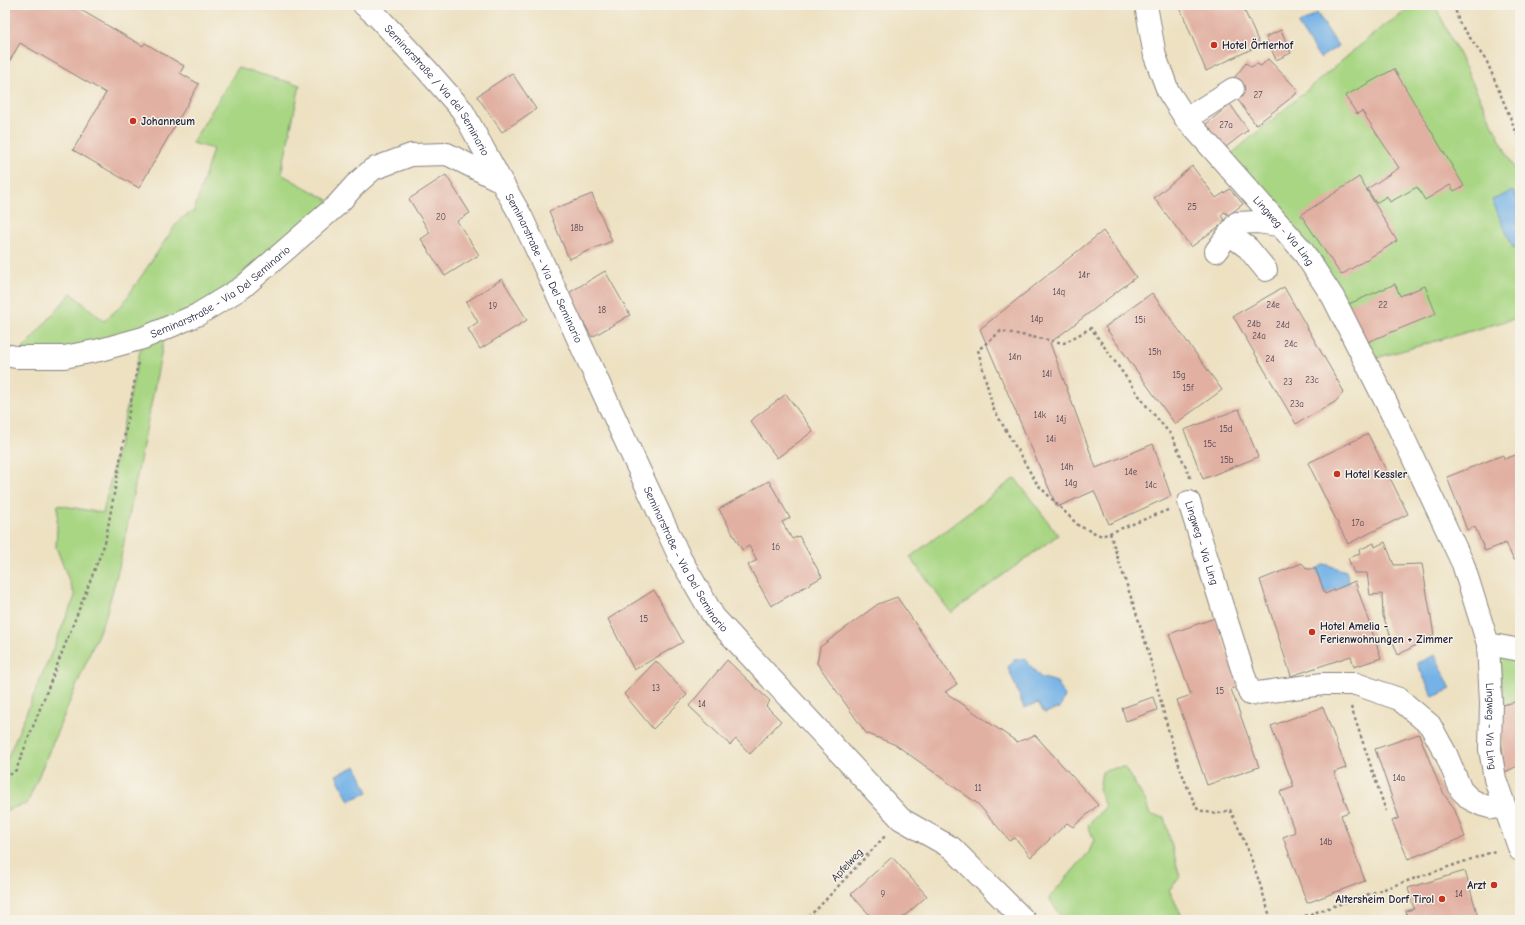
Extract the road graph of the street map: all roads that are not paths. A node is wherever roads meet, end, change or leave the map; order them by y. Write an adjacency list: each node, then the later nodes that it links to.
1 (364, 5): 5 (street, Seminarstraße / Via del Seminario)
2 (1148, 6): 4 (street, Lingweg - Via Ling)
3 (1233, 89): 4 (street)
4 (1186, 119): 6 (street, Lingweg - Via Ling)
5 (501, 181): 10 (street, Seminarstraße - Via Del Seminario); 16 (street, Seminarstraße - Via Del Seminario)
6 (1278, 225): 7 (street); 12 (street, Lingweg - Via Ling)
7 (1229, 234): 8 (street); 9 (street)
8 (1216, 252)
9 (1266, 270)
10 (5, 355)
11 (1188, 492): 14 (street, Lingweg - Via Ling)
12 (1488, 644): 13 (street); 14 (street, Lingweg - Via Ling)
13 (1520, 650)
14 (1504, 806): 15 (street, Lingweg - Via Ling)
15 (1520, 850)
16 (1024, 920)

